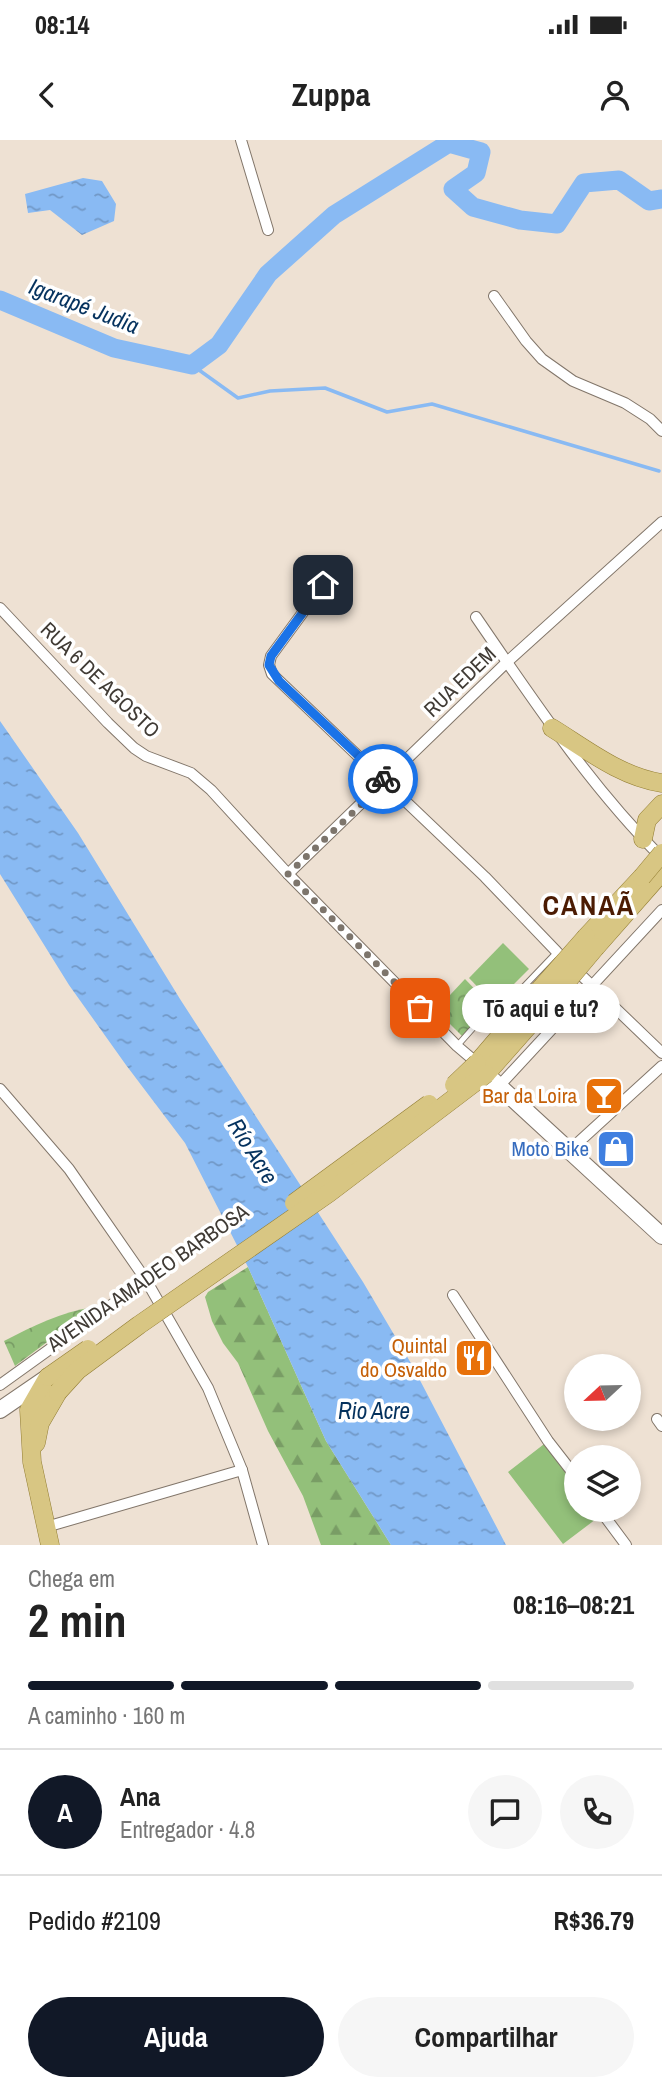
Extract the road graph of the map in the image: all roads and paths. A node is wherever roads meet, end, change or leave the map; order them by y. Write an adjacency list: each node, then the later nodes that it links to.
1 (241, 140): 2 (street)
2 (268, 230)
3 (494, 296): 4 (street)
4 (662, 431)
5 (662, 522): 9 (street, RUA EDEM)
6 (323, 585): 11 (street)
7 (0, 608): 16 (street, RUA 6 DE AGOSTO)
8 (476, 617): 9 (street)
9 (507, 662): 10 (street); 11 (street, RUA EDEM)
10 (552, 727): 12 (main road); 14 (street)
11 (386, 781): 16 (street, RUA EDEM); 19 (street)
12 (662, 783)
13 (662, 804): 14 (main road)
14 (643, 839): 15 (street)
15 (662, 855): 17 (main road, AVENIDA AMADEO BARBOSA, bridge)
16 (288, 874): 21 (street, RUA 6 DE AGOSTO)
17 (652, 878): 24 (main road, AVENIDA AMADEO BARBOSA, bridge)
18 (662, 910): 20 (street)
19 (557, 952): 20 (street); 21 (lane)
20 (591, 985): 22 (street); 24 (street)
21 (457, 1046): 24 (street, RUA 6 DE AGOSTO)
22 (662, 1052)
23 (662, 1066): 26 (street)
24 (488, 1074): 26 (street, RUA 6 DE AGOSTO); 31 (main road, AVENIDA AMADEO BARBOSA, bridge)
25 (0, 1089): 28 (street)
26 (570, 1150): 27 (street, RUA 6 DE AGOSTO)
27 (662, 1236)
28 (146, 1280): 30 (street); 35 (street)
29 (453, 1295): 34 (street)
30 (0, 1385)
31 (53, 1385): 32 (street); 33 (main road, AVENIDA AMADEO BARBOSA); 33 (main road, AVENIDA AMADEO BARBOSA)
32 (0, 1410)
33 (32, 1462): 37 (main road, AVENIDA AMADEO BARBOSA)
34 (564, 1462)
35 (242, 1470): 37 (street); 39 (street)
36 (609, 1522): 40 (street)
37 (46, 1527): 38 (main road, AVENIDA AMADEO BARBOSA)
38 (50, 1545)
39 (263, 1545)
40 (626, 1545)

